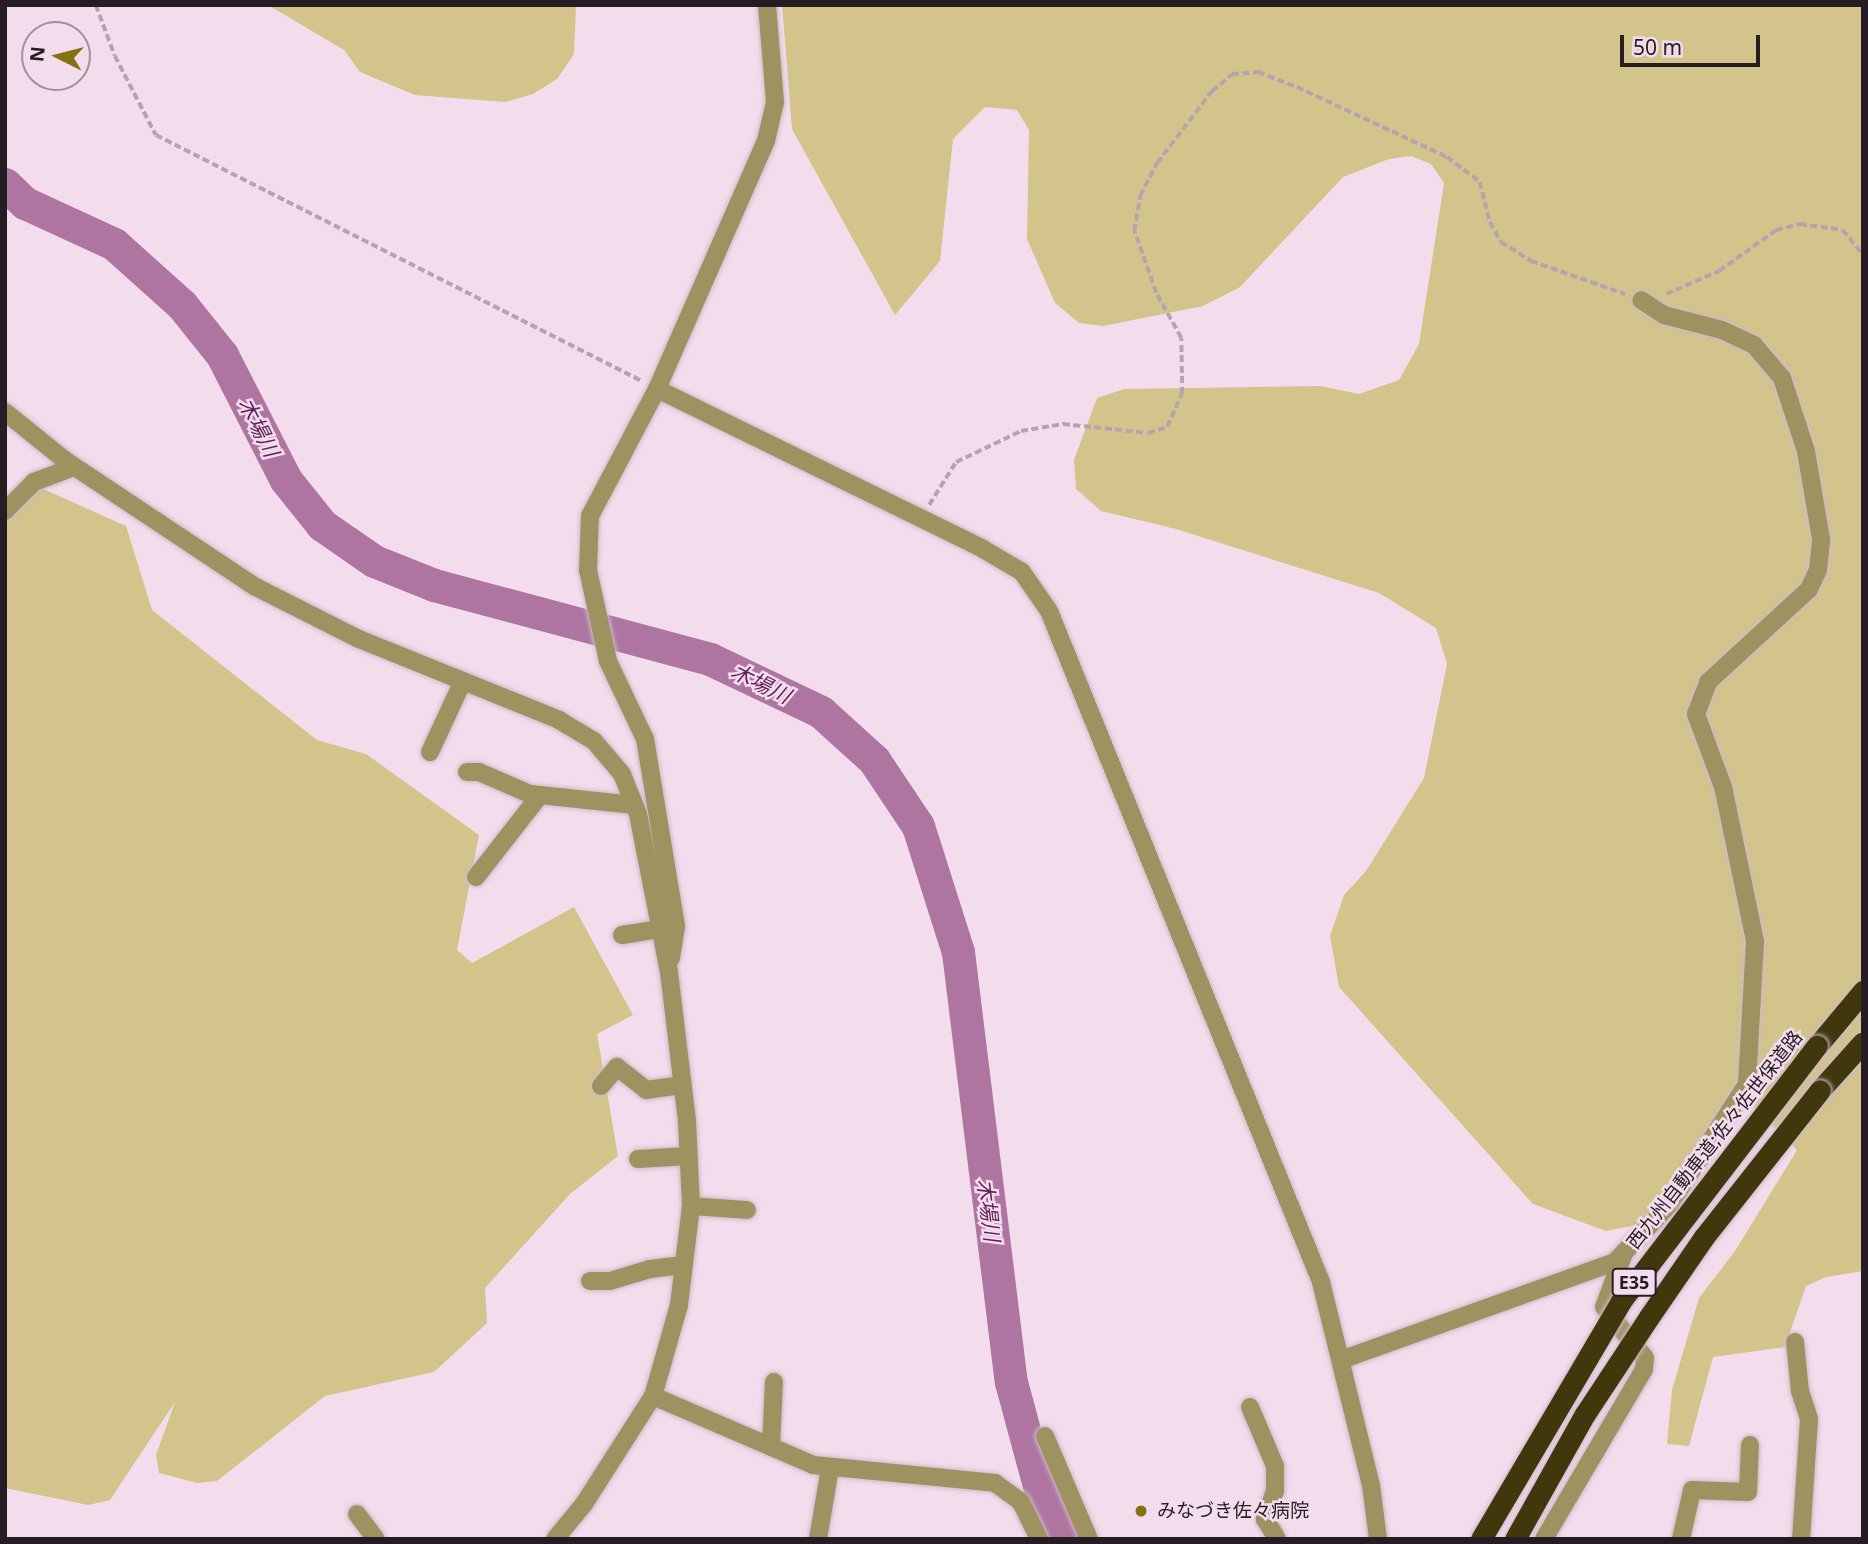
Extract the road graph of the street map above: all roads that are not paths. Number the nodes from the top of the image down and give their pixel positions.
1 (767, 5) edge
2 (1641, 300) road end
3 (657, 389) junction
4 (5, 412) edge
5 (74, 467) junction
6 (5, 511) edge
7 (463, 681) junction
8 (430, 752) dead end
9 (467, 772) dead end
10 (540, 795) junction
11 (634, 805) junction
12 (476, 877) dead end
13 (660, 929) junction
14 (622, 935) dead end
15 (669, 972) junction
16 (1863, 991) edge
17 (1863, 1042) edge
18 (682, 1085) junction
19 (601, 1086) dead end
20 (688, 1156) junction
21 (638, 1159) dead end
22 (691, 1206) junction
23 (747, 1210) dead end
24 (1625, 1251) junction
25 (684, 1265) junction
26 (590, 1281) dead end
27 (1796, 1342) dead end
28 (1341, 1360) junction
29 (774, 1382) dead end
30 (653, 1396) junction
31 (1250, 1406) dead end
32 (1045, 1436) dead end
33 (1750, 1445) dead end
34 (771, 1447) junction
35 (830, 1468) junction
36 (357, 1514) dead end
37 (376, 1539) edge
38 (555, 1539) edge
39 (818, 1539) edge
40 (1039, 1539) edge
41 (1089, 1539) edge
42 (1277, 1539) edge
43 (1378, 1539) edge
44 (1481, 1539) edge
45 (1515, 1539) edge
46 (1544, 1539) edge
47 (1681, 1539) edge
48 (1801, 1539) edge

1 - 3 street
2 - 24 street
3 - 15 street
3 - 28 street
4 - 5 street
5 - 6 street
5 - 7 street
7 - 8 street
7 - 11 street
9 - 10 street
10 - 11 street
10 - 12 street
11 - 13 street
13 - 14 street
13 - 15 street
15 - 18 street
16 - 44 highway, 西九州自動車道;佐々佐世保道路 / E35, bridge
17 - 45 highway, E35, bridge
18 - 19 street
18 - 20 street
20 - 21 street
20 - 22 street
22 - 23 street
22 - 25 street
24 - 28 street
24 - 46 street
25 - 26 street
25 - 30 street
27 - 48 street
28 - 43 street
29 - 34 street
30 - 34 street
30 - 38 street
31 - 42 street
32 - 41 street
33 - 47 street
34 - 35 street
35 - 39 street
35 - 40 street
36 - 37 street

